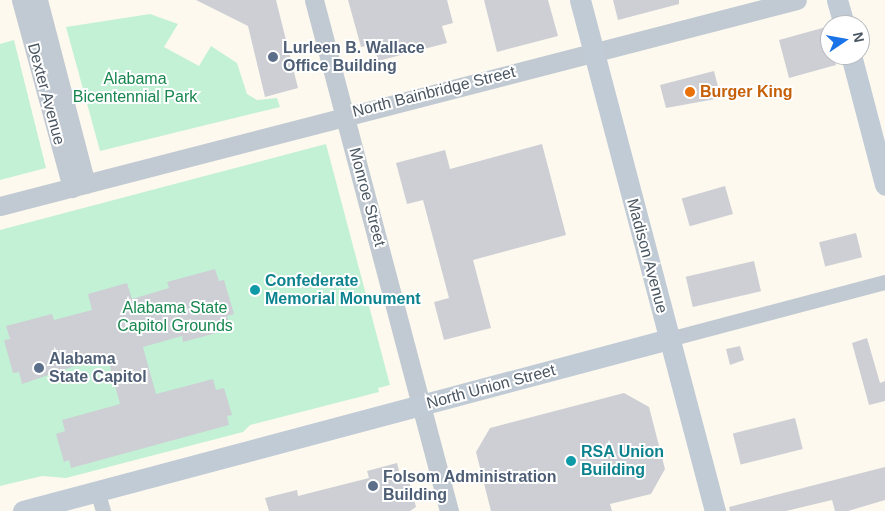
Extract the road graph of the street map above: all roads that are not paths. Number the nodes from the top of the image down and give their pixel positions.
1 (21, 0) edge
2 (38, 0) edge
3 (314, 0) edge
4 (580, 0) edge
5 (797, 0) edge
6 (837, 0) edge
7 (841, 15) edge
8 (593, 52) junction
9 (854, 65) edge
10 (345, 114) junction
11 (79, 186) junction
12 (885, 186) edge
13 (0, 206) edge
14 (885, 282) edge
15 (669, 339) junction
16 (424, 406) junction
17 (100, 501) edge
18 (23, 511) edge
19 (450, 511) edge
20 (714, 511) edge

1 - 11 street, Dexter Avenue
2 - 11 street, Dexter Avenue
3 - 10 street, Monroe Street
4 - 8 main road, Madison Avenue
5 - 8 street, North Bainbridge Street
6 - 7 main road
8 - 10 street, North Bainbridge Street
8 - 15 main road, Madison Avenue
9 - 12 main road
10 - 11 street, North Bainbridge Street
10 - 16 street, Monroe Street
11 - 13 street, North Bainbridge Street
14 - 15 street, North Union Street
15 - 16 main road, North Union Street
15 - 20 main road, Madison Avenue
16 - 17 main road, North Union Street
16 - 19 street, Monroe Street
17 - 18 main road, North Union Street

